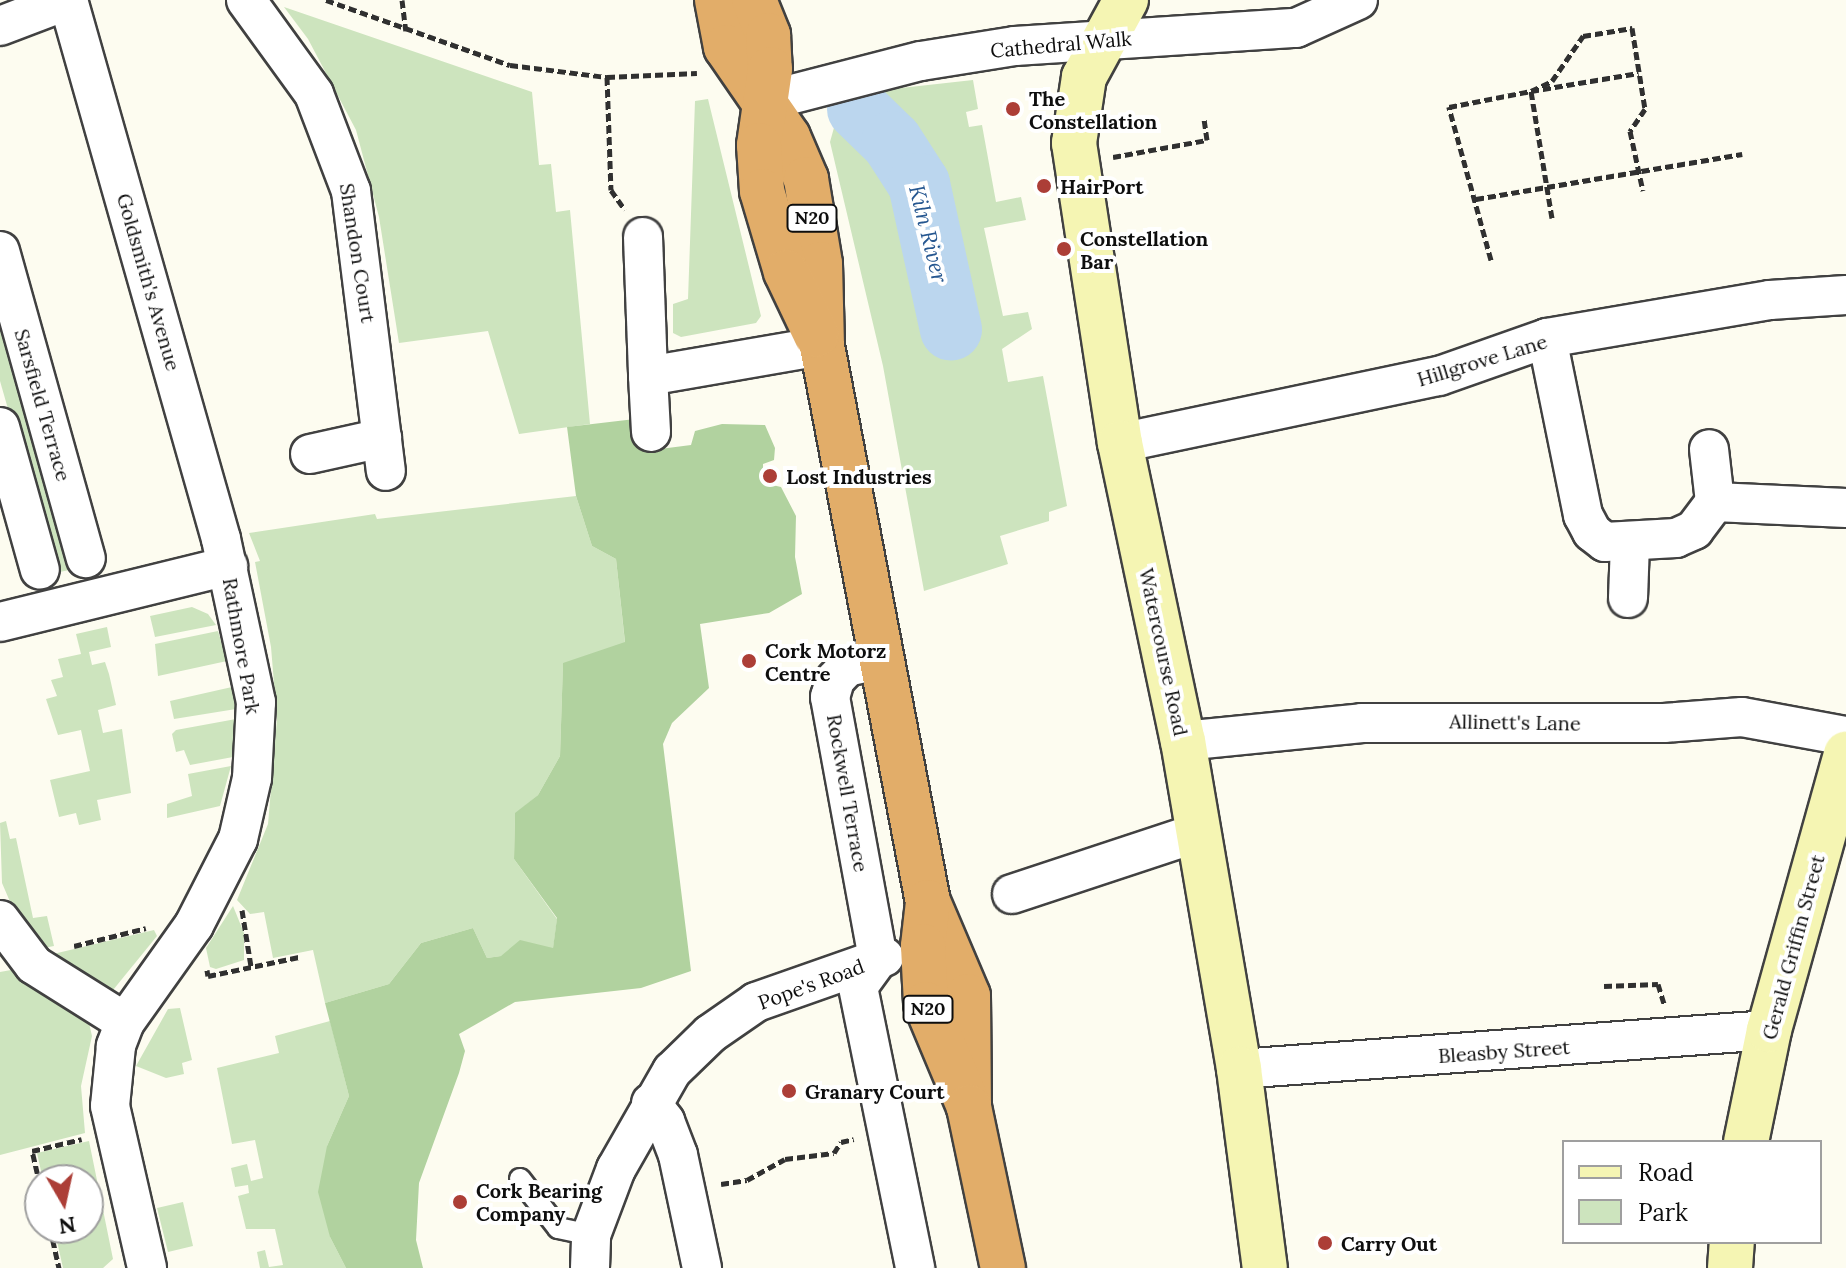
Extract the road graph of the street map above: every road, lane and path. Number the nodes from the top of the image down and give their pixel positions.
1 (68, 0) edge
2 (246, 0) edge
3 (326, 0) edge
4 (402, 0) edge
5 (717, 0) edge
6 (754, 0) edge
7 (1126, 0) edge
8 (1358, 0) edge
9 (0, 26) edge
10 (406, 31) junction
11 (1101, 40) junction
12 (694, 73) dead end
13 (1639, 73) junction
14 (607, 77) junction
15 (1531, 91) junction
16 (762, 102) junction
17 (1204, 118) dead end
18 (1742, 154) dead end
19 (1077, 163) junction
20 (1637, 173) junction
21 (1547, 187) junction
22 (1643, 191) dead end
23 (1476, 199) junction
24 (1552, 218) dead end
25 (643, 237) joint
26 (0, 251) edge
27 (1491, 260) dead end
28 (1846, 295) edge
29 (1547, 338) junction
30 (822, 346) junction
31 (648, 376) junction
32 (0, 427) edge
33 (651, 432) dead end
34 (1120, 443) junction
35 (1709, 449) dead end
36 (310, 454) dead end
37 (1715, 502) junction
38 (1846, 508) edge
39 (1630, 544) junction
40 (86, 558) dead end
41 (228, 566) junction
42 (40, 570) dead end
43 (1628, 598) dead end
44 (0, 622) edge
45 (882, 659) junction
46 (1846, 736) edge
47 (1183, 741) junction
48 (1846, 754) edge
49 (1199, 832) junction
50 (1012, 894) dead end
51 (233, 901) dead end
52 (0, 920) edge
53 (157, 926) dead end
54 (935, 944) junction
55 (61, 949) dead end
56 (204, 957) dead end
57 (299, 957) dead end
58 (878, 959) junction
59 (251, 966) junction
60 (1604, 986) dead end
61 (125, 1022) junction
62 (1769, 1030) junction
63 (1667, 1039) junction
64 (1239, 1069) junction
65 (651, 1103) junction
66 (889, 1131) junction
67 (88, 1138) dead end
68 (1746, 1140) edge
69 (35, 1164) edge
70 (520, 1179) dead end
71 (747, 1180) dead end
72 (54, 1244) edge
73 (1732, 1244) edge
74 (590, 1252) edge
75 (59, 1268) edge
76 (147, 1268) edge
77 (702, 1268) edge
78 (915, 1268) edge
79 (1003, 1268) edge
80 (1265, 1268) edge
81 (1730, 1268) edge

1 - 9 street
1 - 41 street, Goldsmith's Avenue
2 - 36 street, Shandon Court
3 - 10 path
4 - 10 path
5 - 16 highway, N20
6 - 16 highway
7 - 11 street, Watercourse Road
8 - 11 street, Cathedral Walk
10 - 14 path
11 - 16 street, Cathedral Walk
11 - 19 street, Watercourse Road
12 - 14 path
13 - 15 path
13 - 15 path
13 - 20 path
14 - 25 path
15 - 21 path
15 - 23 path
16 - 30 highway, N20
17 - 19 path
18 - 20 path
19 - 34 street, Watercourse Road
20 - 21 path
20 - 22 path
21 - 23 path
21 - 24 path
23 - 27 path
25 - 31 street
26 - 40 street, Sarsfield Terrace
28 - 29 street, Hillgrove Lane
29 - 34 street, Hillgrove Lane
29 - 39 street
30 - 31 street
30 - 45 highway, N20
31 - 33 street
32 - 42 street
34 - 47 street, Watercourse Road
35 - 37 street
37 - 38 street
37 - 39 street
39 - 43 street
41 - 44 street, Rathmore Park
41 - 61 street, Rathmore Park
45 - 54 highway, N20
45 - 58 street, Rockwell Terrace
46 - 47 street, Allinett's Lane
47 - 49 street, Watercourse Road
48 - 62 street, Gerald Griffin Street
49 - 50 street
49 - 64 street, Watercourse Road
51 - 59 path
52 - 61 street
53 - 55 path
54 - 58 street, Pope's Road
54 - 79 highway, N20
56 - 59 path
57 - 59 path
58 - 65 street, Pope's Road
58 - 66 street
60 - 63 path
61 - 76 street, Rathmore Park
62 - 63 street, Bleasby Street
62 - 68 street, Gerald Griffin Street
63 - 64 street, Bleasby Street
64 - 80 street, Watercourse Road
65 - 74 street, Pope's Road
65 - 77 street
66 - 71 path
66 - 78 street
67 - 69 path
70 - 74 lane
72 - 75 path
73 - 81 street

